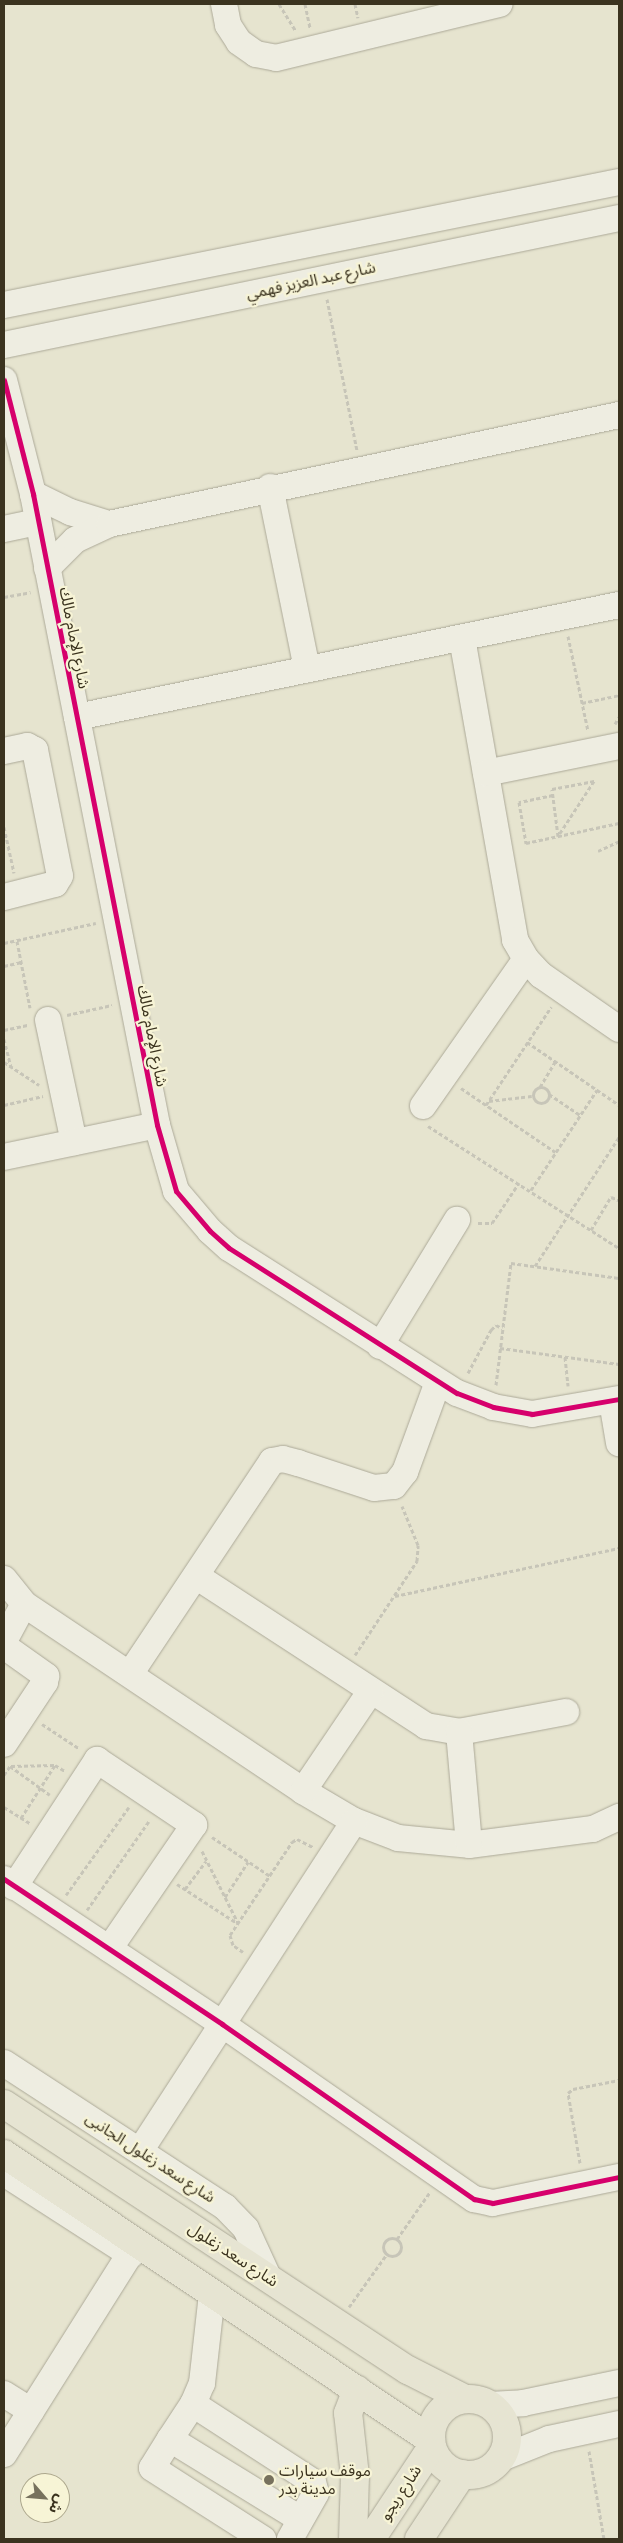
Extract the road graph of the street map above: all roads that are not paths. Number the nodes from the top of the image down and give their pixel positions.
1 (224, 4) edge
2 (500, 4) edge
3 (619, 182) edge
4 (619, 218) edge
5 (4, 305) edge
6 (4, 345) edge
7 (4, 380) edge
8 (619, 415) edge
9 (270, 487) junction
10 (33, 494) junction
11 (38, 522) junction
12 (109, 524) junction
13 (4, 529) edge
14 (49, 578) junction
15 (619, 605) edge
16 (462, 638) junction
17 (307, 669) junction
18 (77, 717) junction
19 (619, 746) edge
20 (4, 751) edge
21 (486, 773) junction
22 (11, 895) edge
23 (526, 959) junction
24 (40, 1017) road end
25 (619, 1029) edge
26 (423, 1106) road end
27 (157, 1125) junction
28 (74, 1142) junction
29 (4, 1157) edge
30 (457, 1220) road end
31 (380, 1346) junction
32 (448, 1387) junction
33 (615, 1400) edge
34 (619, 1442) edge
35 (196, 1576) junction
36 (4, 1580) edge
37 (24, 1604) junction
38 (4, 1641) edge
39 (4, 1646) edge
40 (130, 1674) junction
41 (370, 1692) junction
42 (566, 1712) dead end
43 (459, 1732) junction
44 (7, 1755) edge
45 (303, 1791) junction
46 (619, 1817) edge
47 (354, 1821) junction
48 (469, 1845) junction
49 (9, 1883) edge
50 (108, 1949) junction
51 (222, 2024) junction
52 (4, 2064) edge
53 (4, 2104) edge
54 (140, 2151) junction
55 (4, 2154) edge
56 (4, 2173) edge
57 (619, 2177) edge
58 (134, 2249) junction
59 (269, 2279) junction
60 (212, 2294) junction
61 (619, 2383) edge
62 (356, 2390) junction
63 (4, 2394) edge
64 (558, 2396) junction
65 (477, 2402) junction
66 (193, 2404) junction
67 (31, 2411) junction
68 (619, 2424) edge
69 (574, 2433) junction
70 (170, 2440) junction
71 (431, 2443) junction
72 (4, 2454) edge
73 (499, 2459) junction
74 (462, 2474) junction
75 (389, 2512) junction
76 (295, 2529) edge
77 (421, 2536) edge
78 (263, 2539) edge
79 (353, 2539) edge
80 (371, 2539) edge

1 - 2 street
3 - 5 street
4 - 6 street, شارع عبد العزيز فهمي
7 - 10 street, شارع الإمام مالك
8 - 9 street
9 - 12 street
9 - 17 street
10 - 11 street, شارع الإمام مالك
10 - 12 street
11 - 13 street
11 - 14 street, شارع الإمام مالك
12 - 14 street
14 - 18 street, شارع الإمام مالك
15 - 16 street
16 - 17 street
16 - 21 street
17 - 18 street
18 - 27 street, شارع الإمام مالك
19 - 21 street
20 - 22 street
21 - 23 street
23 - 25 street
23 - 26 street
24 - 28 street
27 - 28 street
27 - 31 street, شارع الإمام مالك
28 - 29 street
30 - 31 street
31 - 32 street, شارع الإمام مالك
32 - 33 street, شارع الإمام مالك
32 - 35 street
33 - 34 street
35 - 40 street
35 - 41 street
36 - 37 street
37 - 38 street
37 - 40 street
39 - 44 street
40 - 45 street
41 - 43 street
41 - 45 street
42 - 43 street
43 - 48 street
45 - 47 street
46 - 48 street
47 - 48 street
47 - 51 street
49 - 50 street
49 - 50 street
50 - 51 street
51 - 54 street
51 - 57 street
52 - 54 street, شارع سعد زغلول الجانبى
53 - 59 main road, شارع سعد زغلول
54 - 59 street, شارع سعد زغلول الجانبى
55 - 58 main road
56 - 58 street
58 - 60 main road
58 - 67 street
59 - 65 main road, شارع سعد زغلول
60 - 62 main road
60 - 66 street
61 - 64 street
62 - 71 main road
62 - 79 main road
63 - 67 street
64 - 65 street
64 - 69 street
65 - 71 main road
65 - 73 main road
66 - 70 street
66 - 76 street
67 - 72 street
68 - 69 street
69 - 73 street
70 - 76 street
70 - 78 street
71 - 74 main road
71 - 75 main road, شارع ريجو
73 - 74 main road
74 - 77 main road
75 - 77 main road
75 - 80 main road, شارع ريجو

